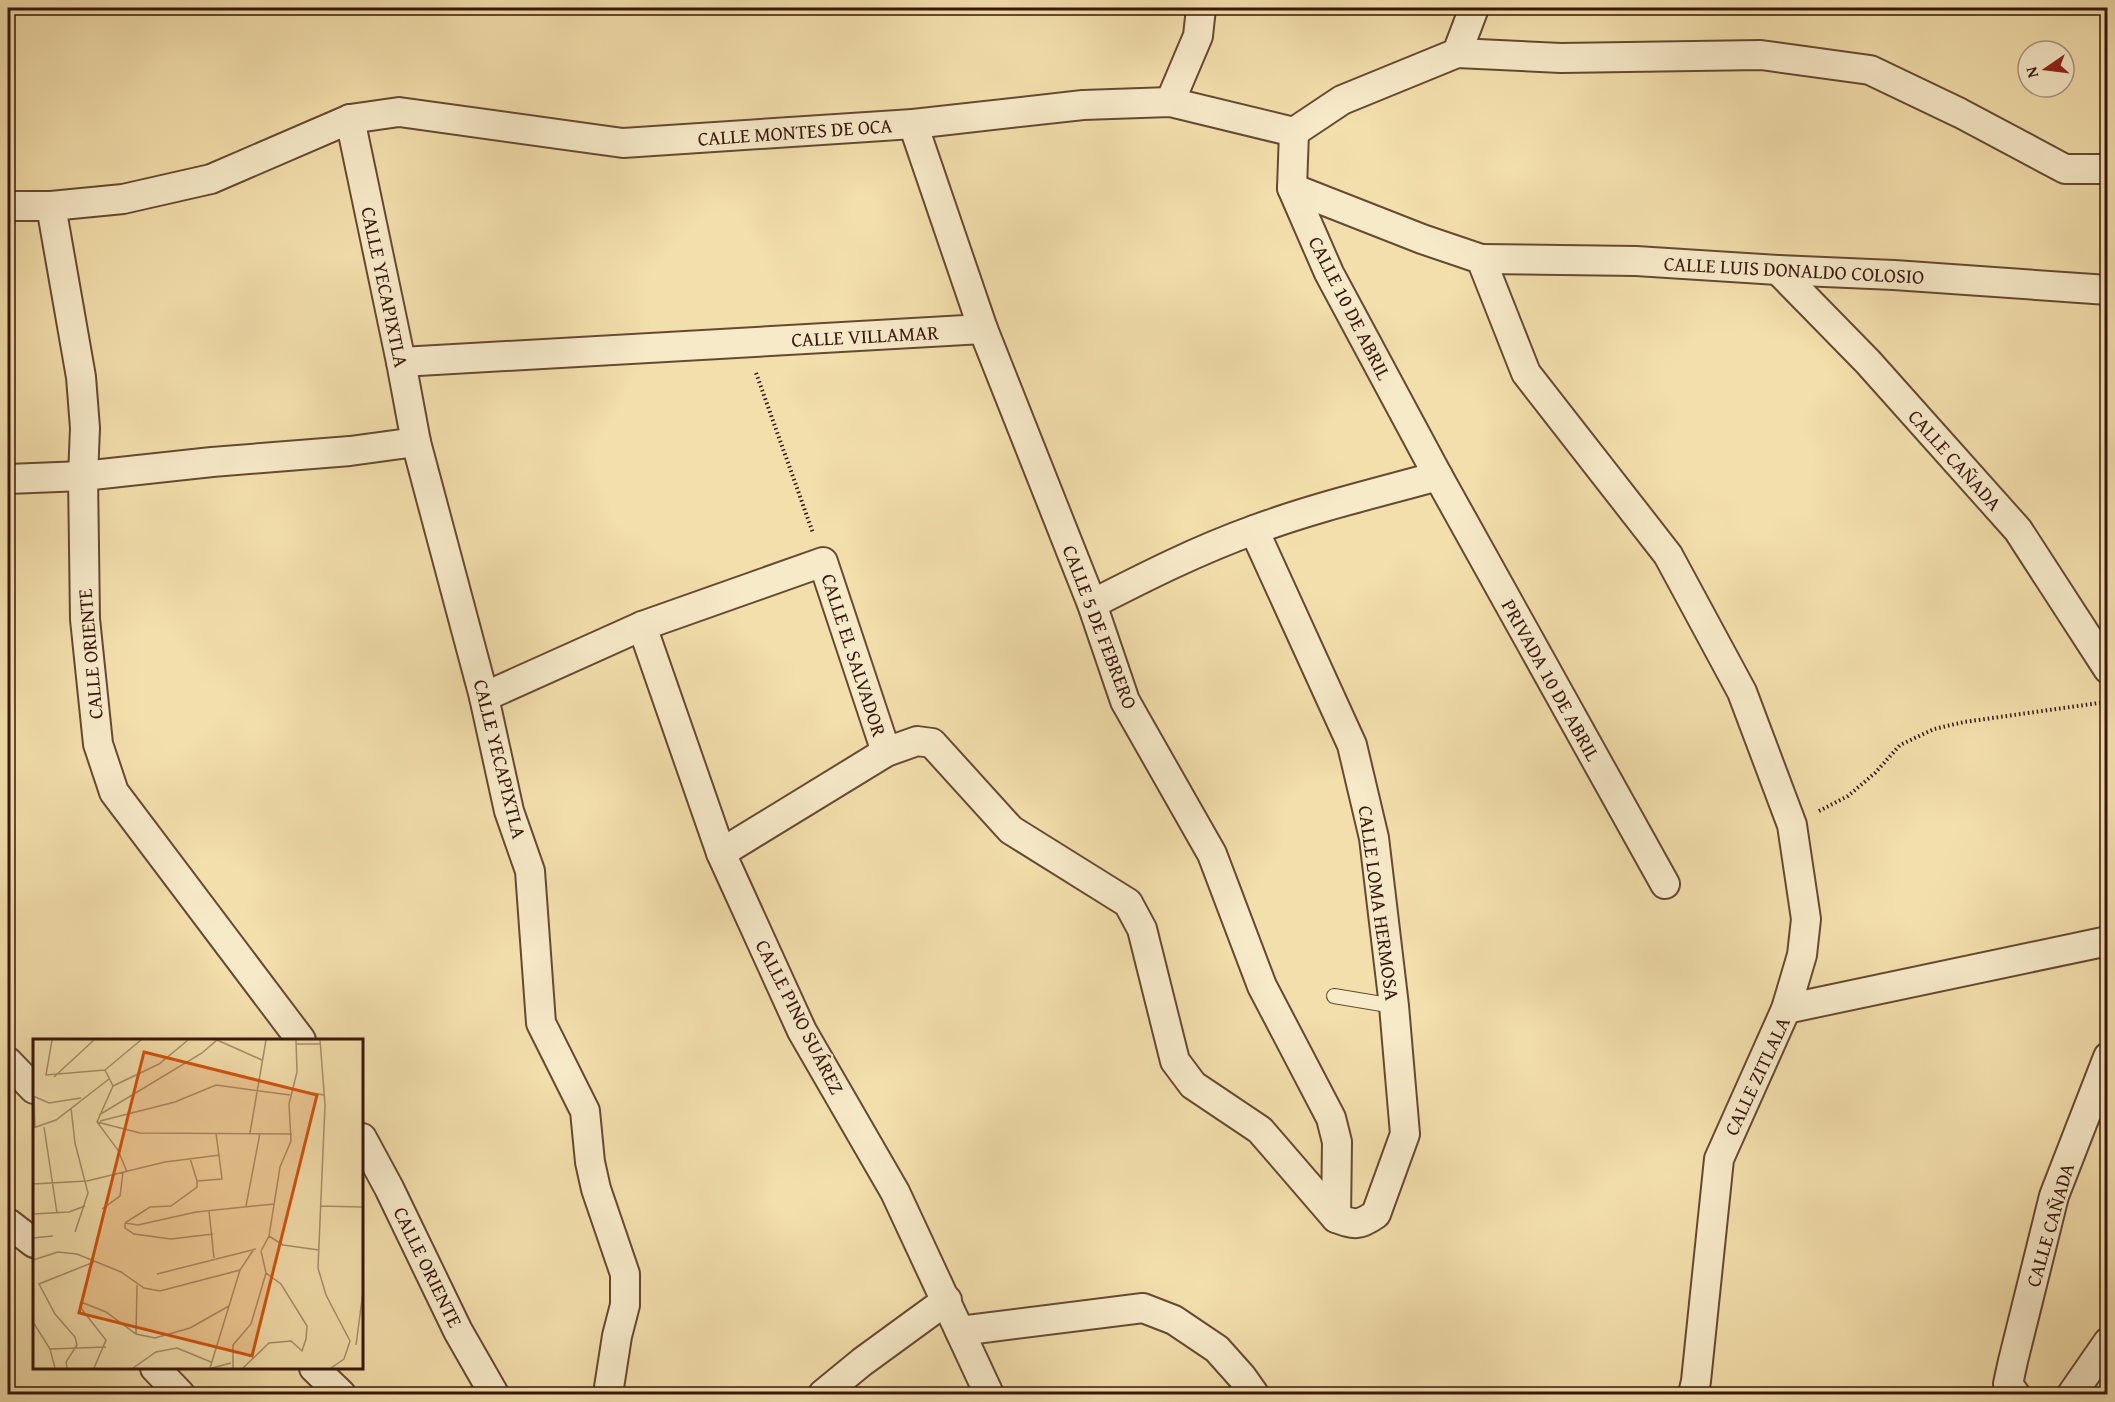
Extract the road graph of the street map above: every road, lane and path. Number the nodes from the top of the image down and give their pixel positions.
1 (1201, 8) edge
2 (1474, 8) edge
3 (1457, 53) junction
4 (1170, 102) junction
5 (350, 119) junction
6 (913, 124) junction
7 (1294, 132) junction
8 (2108, 169) edge
9 (1292, 188) junction
10 (8, 206) edge
11 (51, 206) junction
12 (1481, 259) junction
13 (1778, 270) junction
14 (2108, 290) edge
15 (983, 329) junction
16 (746, 343) junction
17 (401, 362) junction
18 (416, 442) junction
19 (83, 476) junction
20 (1438, 476) junction
21 (8, 479) edge
22 (1254, 530) junction
23 (823, 562) junction
24 (1092, 604) junction
25 (642, 626) junction
26 (2108, 669) edge
27 (484, 697) junction
28 (2108, 702) edge
29 (885, 752) junction
30 (1792, 825) junction
31 (721, 853) junction
32 (1665, 884) dead end
33 (2108, 941) edge
34 (1334, 996) dead end
35 (1394, 1006) junction
36 (1786, 1009) junction
37 (299, 1039) edge
38 (2108, 1057) edge
39 (8, 1062) edge
40 (33, 1088) edge
41 (363, 1140) edge
42 (1336, 1218) junction
43 (8, 1223) edge
44 (33, 1242) edge
45 (947, 1300) junction
46 (960, 1332) junction
47 (2108, 1342) edge
48 (156, 1369) edge
49 (315, 1369) edge
50 (1698, 1390) edge
51 (180, 1395) edge
52 (341, 1395) edge
53 (494, 1395) edge
54 (608, 1395) edge
55 (823, 1395) edge
56 (989, 1395) edge
57 (1254, 1395) edge
58 (2015, 1395) edge
59 (2072, 1395) edge

1 - 4 street
2 - 3 street
3 - 7 street
3 - 8 street
4 - 6 street, CALLE MONTES DE OCA
4 - 7 street, CALLE MONTES DE OCA
5 - 6 street, CALLE MONTES DE OCA
5 - 11 street, CALLE MONTES DE OCA
5 - 17 street, CALLE YECAPIXTLA
6 - 15 street, CALLE 5 DE FEBRERO
7 - 9 street, CALLE 10 DE ABRIL
9 - 12 street, CALLE LUIS DONALDO COLOSIO
9 - 20 street, CALLE 10 DE ABRIL
10 - 11 street, CALLE MONTES DE OCA
11 - 19 street, CALLE ORIENTE
12 - 13 street, CALLE LUIS DONALDO COLOSIO
12 - 30 street
13 - 14 street, CALLE LUIS DONALDO COLOSIO
13 - 26 street, CALLE CAÑADA
15 - 16 street, CALLE VILLAMAR
15 - 24 street, CALLE 5 DE FEBRERO
16 - 17 street, CALLE VILLAMAR
16 - 23 path, CALLE EL SALVADOR
17 - 18 street, CALLE YECAPIXTLA
18 - 19 street
18 - 27 street, CALLE YECAPIXTLA
19 - 21 street
19 - 37 street, CALLE ORIENTE
20 - 22 street
20 - 32 street, PRIVADA 10 DE ABRIL
22 - 24 street
22 - 35 street, CALLE LOMA HERMOSA
23 - 25 street
23 - 29 street, CALLE EL SALVADOR
24 - 42 street, CALLE 5 DE FEBRERO
25 - 27 street
25 - 31 street, CALLE PINO SUÁREZ
27 - 54 street, CALLE YECAPIXTLA
28 - 30 path
29 - 31 street
29 - 42 street, CALLE EL SALVADOR
30 - 36 street
31 - 45 street, CALLE PINO SUÁREZ
33 - 36 street, CALLE ZITLALA
34 - 35 lane
35 - 42 street, CALLE LOMA HERMOSA
36 - 50 street, CALLE ZITLALA
38 - 58 street, CALLE CAÑADA
39 - 40 street
41 - 53 street, CALLE ORIENTE
43 - 44 street
45 - 46 street, CALLE PINO SUÁREZ
45 - 55 street
46 - 56 street, CALLE PINO SUÁREZ
46 - 57 street
47 - 59 street
48 - 51 street
49 - 52 street

